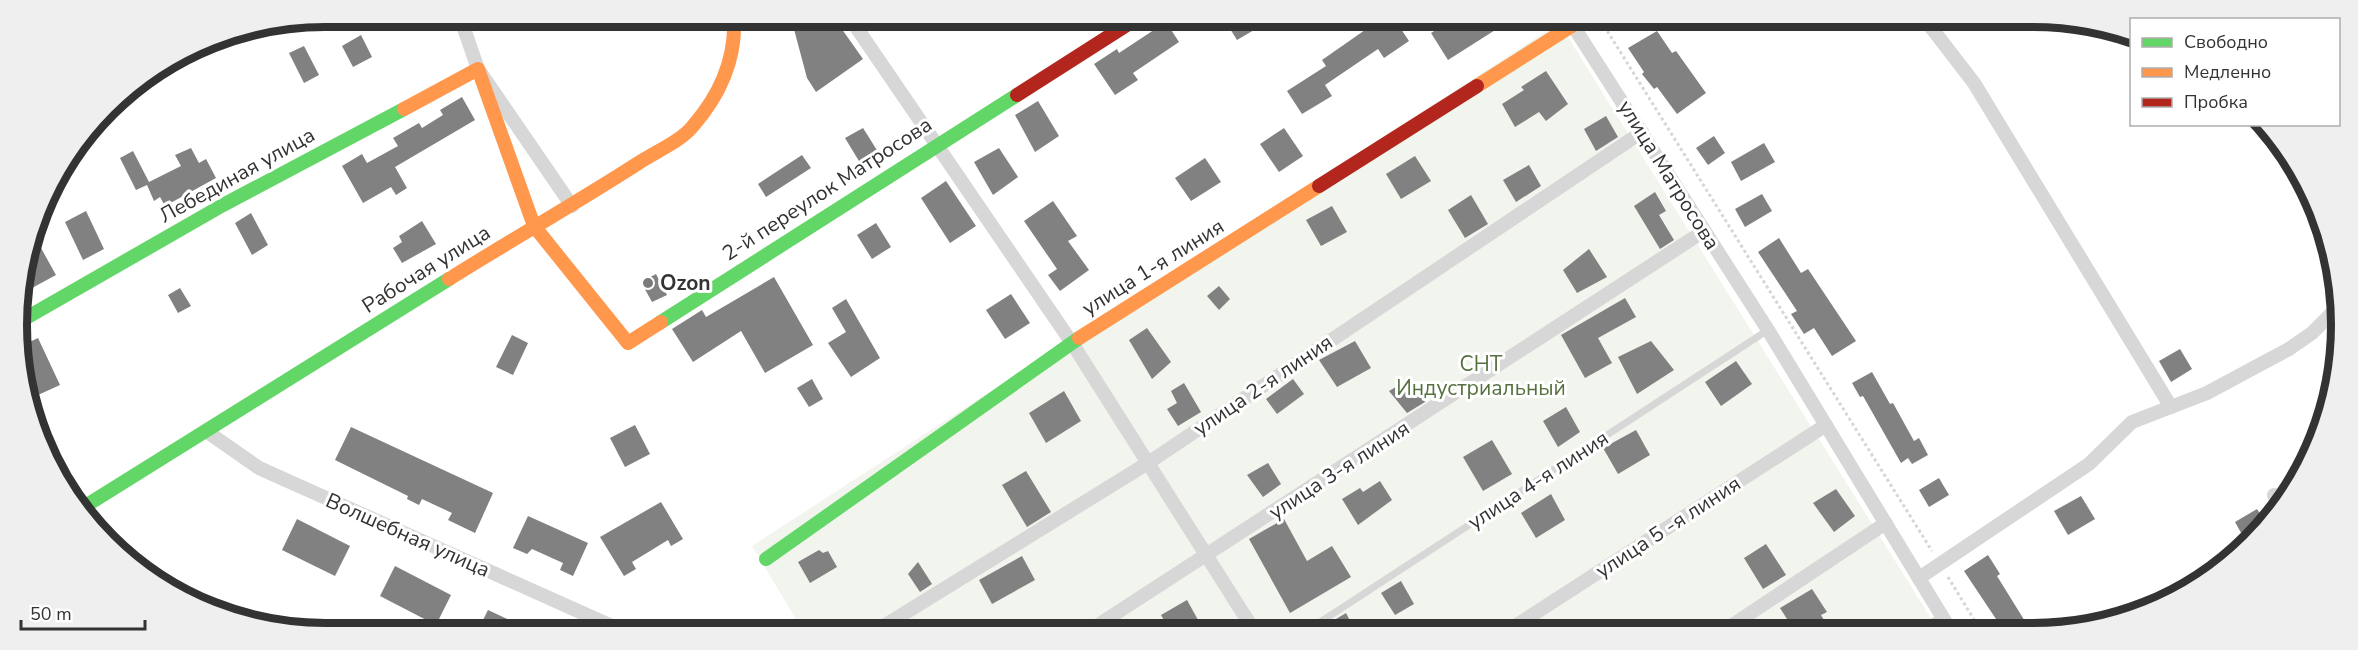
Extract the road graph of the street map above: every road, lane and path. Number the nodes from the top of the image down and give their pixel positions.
1 (463, 27) edge
2 (734, 27) edge
3 (856, 27) edge
4 (1123, 27) edge
5 (1566, 27) edge
6 (1575, 27) edge
7 (1605, 27) edge
8 (1932, 27) edge
9 (478, 69) junction
10 (1642, 132) junction
11 (937, 144) junction
12 (572, 206) junction
13 (534, 226) junction
14 (1704, 231) junction
15 (2330, 315) edge
16 (27, 317) edge
17 (1768, 330) junction
18 (1072, 343) junction
19 (2171, 407) junction
20 (1826, 425) junction
21 (206, 431) junction
22 (1148, 463) junction
23 (85, 502) edge
24 (1886, 523) junction
25 (1208, 556) junction
26 (766, 559) dead end
27 (1938, 560) dead end
28 (1944, 570) dead end
29 (1919, 578) junction
30 (605, 623) edge
31 (889, 623) edge
32 (1102, 623) edge
33 (1249, 623) edge
34 (1319, 623) edge
35 (1520, 623) edge
36 (1736, 623) edge
37 (1946, 623) edge
38 (1976, 623) edge

1 - 9 street
2 - 12 street, Рабочая улица
3 - 11 street
4 - 11 street, 2-й переулок Матросова
5 - 18 street, улица 1-я линия
6 - 10 street, улица Матросова
7 - 27 path
8 - 19 street
9 - 12 street
9 - 13 street, 2-й переулок Матросова
9 - 16 street, Лебединая улица
10 - 14 street, улица Матросова
10 - 22 street, улица 2-я линия
11 - 13 street, 2-й переулок Матросова
11 - 18 street
12 - 13 street, Рабочая улица
13 - 21 street, Рабочая улица
14 - 17 street, улица Матросова
14 - 25 street, улица 3-я линия
15 - 19 street
17 - 20 street, улица Матросова
17 - 34 lane, улица 4-я линия
18 - 22 street
18 - 26 street, улица 1-я линия
19 - 29 street
20 - 24 street, улица Матросова
20 - 35 street, улица 5 -я линия
21 - 23 street, Рабочая улица
21 - 30 street, Волшебная улица
22 - 25 street
22 - 31 street, улица 2-я линия
24 - 29 street, улица Матросова
24 - 36 street
25 - 32 street, улица 3-я линия
25 - 33 street
28 - 38 path
29 - 37 street, улица Матросова

